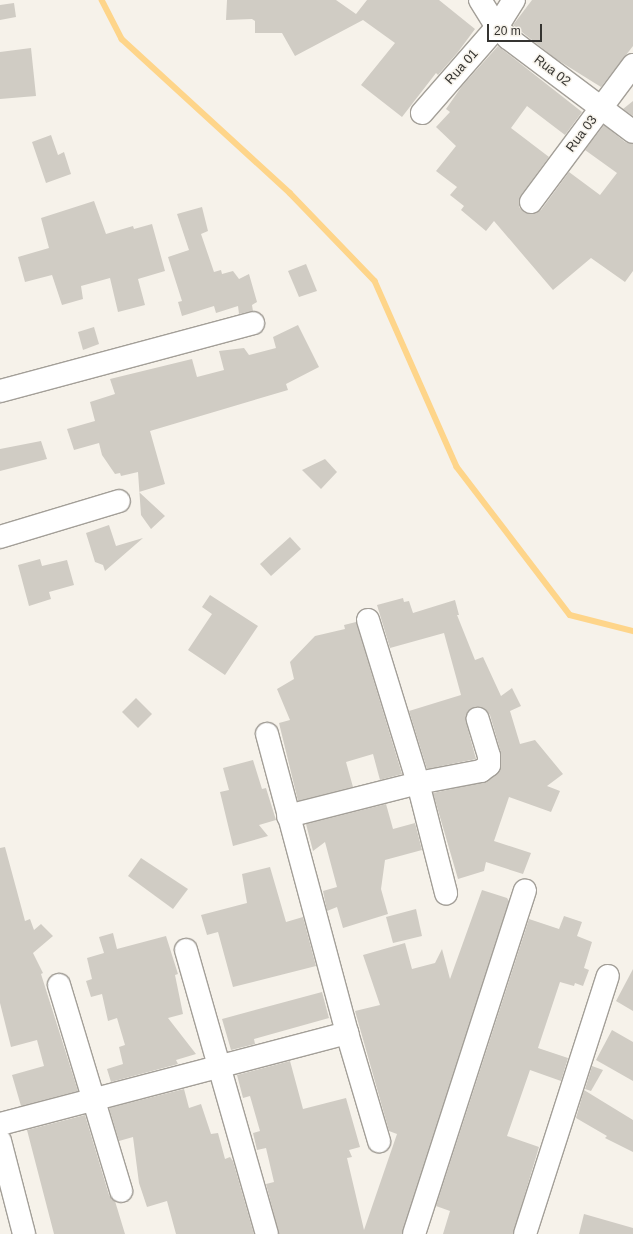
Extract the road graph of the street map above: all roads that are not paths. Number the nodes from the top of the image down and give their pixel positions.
1 (480, 0) edge
2 (514, 0) edge
3 (497, 27) junction
4 (633, 65) edge
5 (601, 109) junction
6 (422, 113) dead end
7 (633, 132) edge
8 (531, 202) dead end
9 (253, 323) dead end
10 (0, 391) edge
11 (119, 501) dead end
12 (0, 536) edge
13 (368, 620) dead end
14 (478, 719) dead end
15 (267, 734) dead end
16 (418, 783) junction
17 (288, 816) junction
18 (525, 891) dead end
19 (446, 893) dead end
20 (186, 950) dead end
21 (608, 976) dead end
22 (59, 985) dead end
23 (346, 1033) junction
24 (221, 1067) junction
25 (93, 1098) junction
26 (0, 1139) edge
27 (379, 1141) dead end
28 (121, 1191) dead end
29 (24, 1234) edge
30 (267, 1234) edge
31 (414, 1234) edge
32 (525, 1234) edge

1 - 3 street, Rua 02
2 - 3 street, Rua 01
3 - 5 street, Rua 02
3 - 6 street, Rua 01
4 - 5 street, Rua 03
5 - 7 street, Rua 02
5 - 8 street, Rua 03
9 - 10 street
11 - 12 street
13 - 16 street
14 - 16 street
15 - 17 street
16 - 17 street
16 - 19 street
17 - 23 street
18 - 31 street
20 - 24 street
21 - 32 street
22 - 25 street
23 - 24 street
23 - 27 street
24 - 25 street
24 - 30 street
25 - 26 street
25 - 28 street
26 - 29 street

